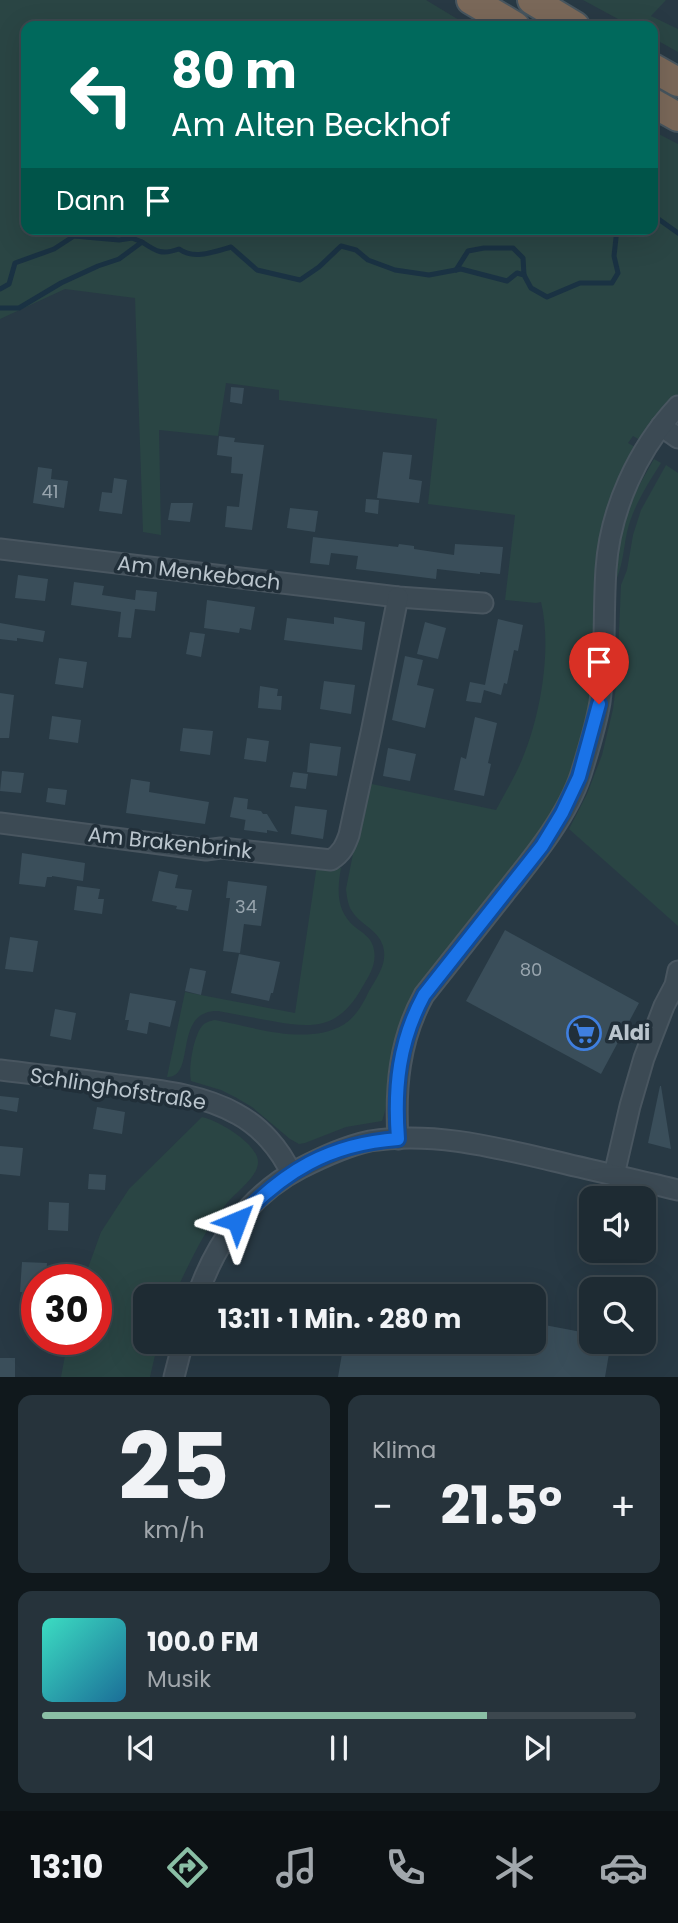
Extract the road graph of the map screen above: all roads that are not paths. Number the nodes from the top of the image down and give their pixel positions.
1 (471, 0) edge
2 (532, 0) edge
3 (507, 21) edge
4 (567, 21) edge
5 (658, 71) edge
6 (678, 82) edge
7 (658, 106) edge
8 (678, 117) edge
9 (678, 406) edge
10 (661, 426) junction
11 (678, 438) edge
12 (0, 549) edge
13 (398, 597) junction
14 (483, 603) dead end
15 (0, 823) edge
16 (678, 971) edge
17 (0, 1070) edge
18 (398, 1139) junction
19 (291, 1173) junction
20 (614, 1175) junction
21 (678, 1190) edge
22 (202, 1284) edge
23 (180, 1354) edge
24 (174, 1377) edge

1 - 3 highway
2 - 4 highway
5 - 6 highway
7 - 8 highway
9 - 10 street
10 - 11 street
10 - 18 street
12 - 13 street, Am Menkebach
13 - 14 street, Am Menkebach
13 - 15 street, Am Brakenbrink
16 - 20 street
17 - 19 street, Schlinghofstraße
18 - 19 street
18 - 20 street
19 - 22 street
20 - 21 street
23 - 24 street

